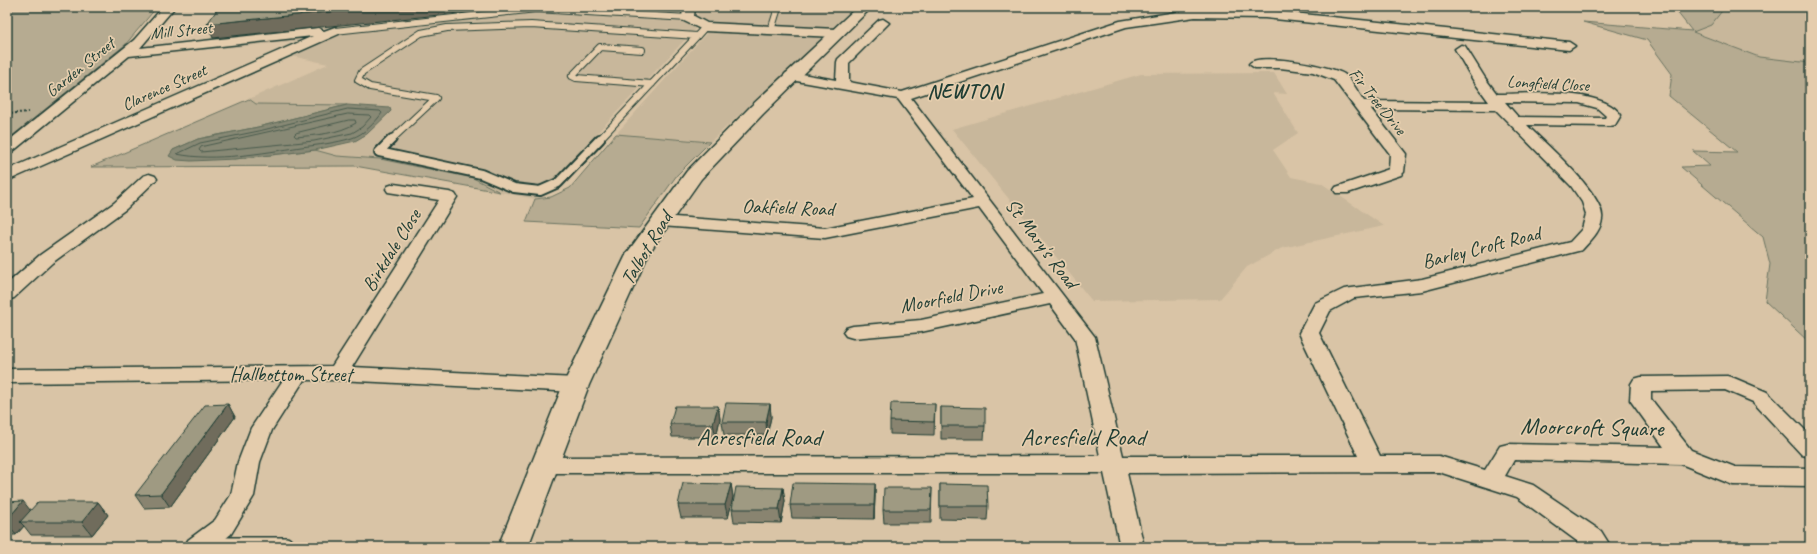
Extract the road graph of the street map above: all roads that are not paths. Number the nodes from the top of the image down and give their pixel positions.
1 (168, 7) edge
2 (774, 7) edge
3 (865, 7) edge
4 (1144, 7) edge
5 (688, 13) edge
6 (1158, 19) junction
7 (883, 23) dead end
8 (705, 27) junction
9 (771, 30) junction
10 (1423, 30) junction
11 (335, 31) junction
12 (836, 33) junction
13 (697, 36) junction
14 (1494, 38) junction
15 (1569, 46) dead end
16 (1461, 49) junction
17 (642, 50) dead end
18 (125, 53) junction
19 (1255, 64) dead end
20 (791, 76) junction
21 (652, 84) junction
22 (842, 85) junction
23 (904, 96) junction
24 (1497, 102) junction
25 (1361, 106) junction
26 (1515, 121) junction
27 (7, 149) edge
28 (7, 176) edge
29 (149, 179) dead end
30 (394, 189) dead end
31 (1342, 190) dead end
32 (983, 202) junction
33 (661, 221) junction
34 (7, 294) edge
35 (1056, 297) junction
36 (853, 332) dead end
37 (338, 373) junction
38 (298, 374) junction
39 (7, 376) edge
40 (576, 385) junction
41 (1810, 449) edge
42 (1683, 456) junction
43 (1113, 464) junction
44 (1373, 464) junction
45 (545, 465) junction
46 (1810, 477) edge
47 (1492, 480) junction
48 (286, 543) dead end
49 (200, 545) edge
50 (513, 547) edge
51 (1132, 547) edge
52 (1599, 547) edge

1 - 18 street, Garden Street
2 - 9 lane
3 - 12 street, Talbot Road
4 - 6 street
5 - 8 street
5 - 11 lane
6 - 10 street
6 - 23 street
7 - 22 street
8 - 9 street
8 - 13 lane
9 - 12 street
10 - 14 street
10 - 16 street
11 - 18 street, Mill Street
11 - 28 street, Clarence Street
12 - 20 street, Talbot Road
13 - 21 lane
13 - 21 lane
14 - 15 street
14 - 16 street
16 - 24 street, Barley Croft Road
17 - 21 lane
18 - 27 street, Garden Street
19 - 25 street, Fir Tree Drive
20 - 22 street
20 - 33 street, Talbot Road
22 - 23 street
23 - 32 street, St Mary's Road
24 - 25 street
24 - 26 street, Barley Croft Road
24 - 26 street, Longfield Close
25 - 31 street, Fir Tree Drive
26 - 44 street, Barley Croft Road
29 - 34 street
30 - 37 street, Birkdale Close
32 - 33 street, Oakfield Road
32 - 35 street, St Mary's Road
33 - 40 street, Talbot Road
35 - 36 street, Moorfield Drive
35 - 43 street, St Mary's Road
37 - 38 street, Hallbottom Street
37 - 40 street, Hallbottom Street
38 - 39 street, Hallbottom Street
38 - 49 street
40 - 45 street, Talbot Road
41 - 42 street, Moorcroft Square
42 - 46 street, Moorcroft Square
42 - 47 street, Moorcroft Square
43 - 44 street, Acresfield Road
43 - 45 street, Acresfield Road
43 - 51 street, St Mary's Road
44 - 47 street, Acresfield Road
45 - 50 street, Talbot Road
47 - 52 street, Acresfield Road
48 - 49 lane

